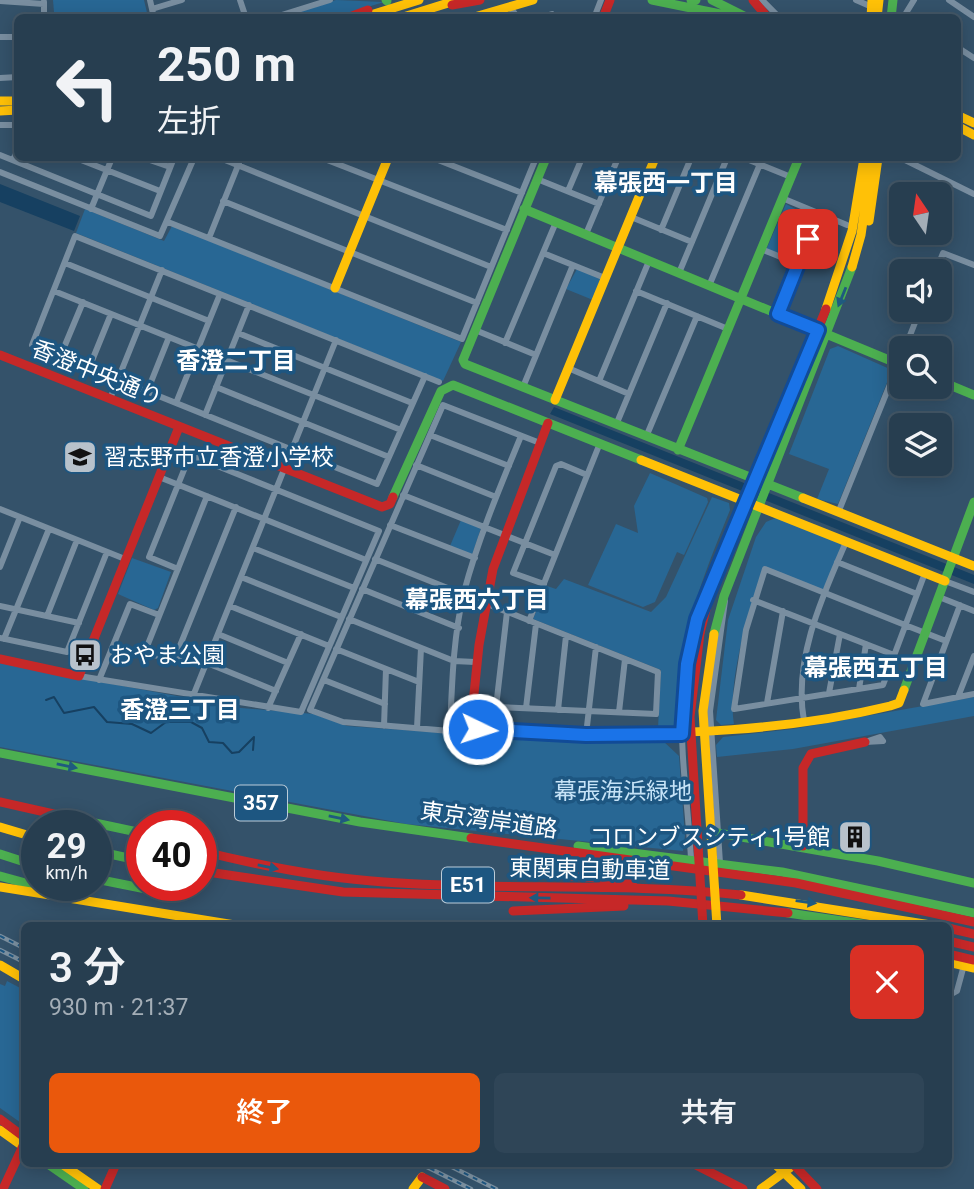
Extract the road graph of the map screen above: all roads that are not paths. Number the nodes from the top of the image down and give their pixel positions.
1 (150, 0) edge
2 (182, 0) edge
3 (330, 0) edge
4 (397, 0) edge
5 (419, 0) edge
6 (458, 0) edge
7 (480, 0) edge
8 (533, 0) edge
9 (652, 0) edge
10 (712, 0) edge
11 (753, 0) edge
12 (762, 0) edge
13 (856, 0) edge
14 (948, 0) edge
15 (0, 1) edge
16 (44, 2) edge
17 (873, 6) edge
18 (510, 7) junction
19 (152, 9) junction
20 (427, 10) junction
21 (153, 14) edge
22 (285, 14) edge
23 (358, 14) edge
24 (374, 14) edge
25 (414, 14) edge
26 (494, 14) edge
27 (515, 14) edge
28 (730, 14) edge
29 (740, 14) edge
30 (765, 14) edge
31 (776, 14) edge
32 (974, 17) edge
33 (0, 155) edge
34 (13, 160) edge
35 (15, 161) edge
36 (84, 161) edge
37 (111, 161) edge
38 (153, 161) edge
39 (173, 161) edge
40 (193, 161) edge
41 (239, 161) edge
42 (332, 161) edge
43 (387, 161) edge
44 (441, 161) edge
45 (535, 161) edge
46 (544, 161) edge
47 (581, 161) edge
48 (617, 161) edge
49 (654, 161) edge
50 (690, 161) edge
51 (725, 161) edge
52 (752, 161) edge
53 (798, 161) edge
54 (858, 161) edge
55 (864, 161) edge
56 (871, 161) edge
57 (878, 161) edge
58 (907, 161) edge
59 (760, 164) junction
60 (170, 167) junction
61 (107, 170) junction
62 (0, 172) edge
63 (791, 177) junction
64 (537, 178) junction
65 (379, 179) junction
66 (160, 191) junction
67 (568, 191) junction
68 (522, 193) junction
69 (97, 194) junction
70 (974, 194) edge
71 (782, 198) junction
72 (223, 201) junction
73 (599, 204) junction
74 (861, 206) junction
75 (92, 209) junction
76 (524, 209) junction
77 (818, 213) junction
78 (365, 216) junction
79 (631, 217) junction
80 (168, 222) junction
81 (556, 222) junction
82 (847, 225) junction
83 (507, 230) junction
84 (661, 230) junction
85 (586, 234) junction
86 (861, 235) junction
87 (209, 238) junction
88 (692, 242) junction
89 (618, 248) junction
90 (761, 248) junction
91 (350, 252) junction
92 (543, 253) junction
93 (847, 253) junction
94 (941, 259) edge
95 (649, 261) junction
96 (65, 263) junction
97 (798, 264) junction
98 (573, 265) junction
99 (974, 265) edge
100 (491, 267) junction
101 (162, 270) junction
102 (679, 273) junction
103 (605, 278) junction
104 (709, 286) junction
105 (335, 288) junction
106 (54, 291) junction
107 (636, 291) junction
108 (220, 294) junction
109 (151, 298) junction
110 (741, 298) junction
111 (83, 302) junction
112 (477, 303) junction
113 (667, 303) junction
114 (249, 305) junction
115 (111, 314) junction
116 (778, 314) junction
117 (697, 316) junction
118 (209, 321) junction
119 (140, 325) junction
120 (728, 328) junction
121 (475, 330) junction
122 (823, 332) junction
123 (238, 333) junction
124 (169, 337) junction
125 (336, 340) junction
126 (505, 343) junction
127 (198, 349) junction
128 (0, 355) edge
129 (536, 355) junction
130 (60, 357) junction
131 (889, 357) edge
132 (227, 360) junction
133 (89, 368) junction
134 (325, 368) junction
135 (568, 368) junction
136 (425, 376) junction
137 (118, 380) junction
138 (598, 381) junction
139 (439, 382) dead end
140 (952, 386) edge
141 (216, 387) junction
142 (523, 387) junction
143 (889, 388) edge
144 (147, 392) junction
145 (629, 394) junction
146 (314, 395) junction
147 (974, 395) edge
148 (110, 399) junction
149 (555, 400) junction
150 (176, 403) junction
151 (412, 403) junction
152 (205, 415) junction
153 (303, 423) junction
154 (548, 423) junction
155 (616, 425) junction
156 (179, 427) junction
157 (401, 430) junction
158 (430, 435) junction
159 (521, 436) junction
160 (646, 437) junction
161 (540, 443) junction
162 (600, 443) junction
163 (292, 449) junction
164 (678, 450) junction
165 (389, 457) junction
166 (416, 465) junction
167 (509, 466) junction
168 (284, 470) junction
169 (587, 475) junction
170 (159, 477) junction
171 (756, 482) junction
172 (178, 484) junction
173 (767, 487) junction
174 (276, 490) junction
175 (403, 495) junction
176 (207, 496) junction
177 (496, 496) junction
178 (748, 501) junction
179 (974, 502) edge
180 (760, 505) junction
181 (236, 507) junction
182 (0, 509) edge
183 (838, 513) junction
184 (20, 517) junction
185 (265, 519) junction
186 (390, 525) junction
187 (485, 527) junction
188 (49, 529) junction
189 (504, 535) junction
190 (77, 540) junction
191 (845, 542) junction
192 (525, 543) junction
193 (253, 548) junction
194 (107, 552) junction
195 (555, 555) junction
196 (475, 558) junction
197 (953, 558) junction
198 (125, 559) junction
199 (375, 559) junction
200 (366, 560) junction
201 (837, 562) junction
202 (974, 566) edge
203 (0, 567) edge
204 (178, 569) junction
205 (925, 573) junction
206 (241, 577) junction
207 (945, 581) junction
208 (544, 584) junction
209 (358, 589) junction
210 (974, 592) edge
211 (825, 593) junction
212 (464, 594) junction
213 (710, 594) junction
214 (917, 594) junction
215 (724, 596) junction
216 (939, 597) junction
217 (753, 600) junction
218 (485, 603) junction
219 (0, 606) edge
220 (230, 606) junction
221 (960, 606) junction
222 (16, 610) junction
223 (783, 611) junction
224 (974, 611) edge
225 (507, 612) junction
226 (159, 615) junction
227 (47, 616) junction
228 (345, 618) junction
229 (532, 622) junction
230 (79, 623) junction
231 (813, 623) junction
232 (905, 625) junction
233 (459, 628) junction
234 (926, 633) junction
235 (218, 634) junction
236 (301, 634) junction
237 (840, 634) junction
238 (566, 636) junction
239 (2, 639) edge
240 (946, 641) junction
241 (866, 645) junction
242 (333, 647) junction
243 (421, 648) junction
244 (596, 648) junction
245 (112, 649) junction
246 (144, 654) junction
247 (894, 655) junction
248 (974, 656) edge
249 (0, 659) edge
250 (175, 659) junction
251 (625, 659) junction
252 (454, 661) junction
253 (475, 662) junction
254 (207, 663) junction
255 (288, 663) junction
256 (386, 669) junction
257 (79, 676) junction
258 (99, 680) junction
259 (324, 680) junction
260 (419, 682) junction
261 (859, 689) junction
262 (276, 691) junction
263 (829, 693) junction
264 (974, 694) edge
265 (193, 696) junction
266 (958, 697) junction
267 (800, 698) junction
268 (767, 703) junction
269 (385, 704) junction
270 (268, 708) junction
271 (526, 708) junction
272 (558, 710) junction
273 (589, 711) junction
274 (619, 712) junction
275 (803, 721) junction
276 (384, 726) junction
277 (416, 728) junction
278 (710, 732) junction
279 (682, 734) junction
280 (586, 735) junction
281 (865, 742) dead end
282 (0, 755) edge
283 (0, 802) edge
284 (0, 827) edge
285 (126, 829) edge
286 (689, 830) junction
287 (21, 833) edge
288 (718, 833) junction
289 (523, 844) junction
290 (803, 846) junction
291 (0, 854) edge
292 (217, 855) edge
293 (691, 859) junction
294 (21, 861) edge
295 (720, 863) junction
296 (217, 874) edge
297 (548, 874) dead end
298 (0, 877) edge
299 (974, 883) edge
300 (0, 887) edge
301 (680, 890) junction
302 (668, 901) junction
303 (84, 902) junction
304 (513, 911) dead end
305 (974, 913) edge
306 (215, 922) edge
307 (703, 922) edge
308 (717, 922) edge
309 (847, 922) edge
310 (916, 922) edge
311 (974, 922) edge
312 (952, 929) edge
313 (974, 934) edge
314 (952, 942) edge
315 (974, 947) edge
316 (952, 955) edge
317 (974, 960) edge
318 (0, 965) edge
319 (969, 966) edge
320 (21, 977) edge
321 (952, 994) edge
322 (0, 1119) edge
323 (0, 1130) edge
324 (21, 1140) edge
325 (21, 1141) edge
326 (21, 1150) edge
327 (52, 1167) edge
328 (66, 1167) edge
329 (115, 1167) edge
330 (700, 1167) edge
331 (774, 1167) edge
332 (778, 1167) edge
333 (792, 1167) edge
334 (796, 1167) edge
335 (785, 1174) junction
336 (3, 1189) edge
337 (84, 1189) edge
338 (98, 1189) edge
339 (104, 1189) edge
340 (414, 1189) edge
341 (445, 1189) edge
342 (743, 1189) edge
343 (761, 1189) edge
344 (801, 1189) edge
345 (817, 1189) edge

1 - 19 street
2 - 19 street
3 - 22 street
4 - 23 main road
5 - 24 main road
6 - 20 main road
7 - 20 main road
8 - 18 main road
9 - 28 main road
10 - 29 main road
11 - 30 main road
12 - 31 street
13 - 17 street
14 - 32 street
15 - 16 street
18 - 26 main road
18 - 27 street
19 - 21 street
20 - 25 main road
33 - 34 street
35 - 69 street
36 - 61 street
37 - 61 street
38 - 60 street
39 - 60 street
40 - 80 street
41 - 72 street
41 - 78 street
42 - 65 street
43 - 65 main road
44 - 68 street
45 - 68 street
46 - 64 main road
47 - 67 street
48 - 73 street
49 - 79 main road
50 - 84 street
51 - 88 street
52 - 59 street
53 - 63 main road
54 - 82 main road
55 - 74 main road
56 - 74 main road
57 - 86 main road
58 - 70 street
59 - 63 street
59 - 104 street
60 - 66 street
61 - 66 street
61 - 69 street
62 - 75 street
63 - 71 main road
64 - 67 street
64 - 76 main road
65 - 78 main road
65 - 83 street
66 - 69 street
67 - 73 street
68 - 83 street
69 - 75 street
71 - 77 street
71 - 90 main road
72 - 87 street
72 - 91 street
73 - 85 street
74 - 86 main road
74 - 93 main road
75 - 80 street
76 - 81 main road
76 - 121 main road
77 - 82 street
77 - 97 street
78 - 91 main road
78 - 100 street
79 - 84 street
79 - 89 main road
80 - 87 street
81 - 85 main road
81 - 92 street
82 - 93 main road
83 - 100 street
84 - 88 street
85 - 89 main road
86 -> 122 main road
87 - 105 street
88 - 102 street
89 - 95 main road
89 - 103 main road
90 - 97 street
90 - 110 main road
91 - 105 main road
91 - 112 street
92 - 98 street
92 - 126 street
93 - 122 main road
94 - 99 street
95 - 102 main road
95 - 107 street
96 - 101 street
96 - 106 street
96 - 109 street
97 - 116 street
98 - 103 street
98 - 129 street
100 - 112 street
101 - 108 street
101 - 109 street
102 - 104 main road
103 - 135 main road
104 - 110 main road
105 - 112 street
106 - 111 street
106 - 130 street
107 - 113 street
107 - 138 street
108 - 114 street
108 - 118 street
109 - 118 street
109 - 119 street
110 - 116 main road
110 - 120 main road
111 - 115 street
111 - 130 street
113 - 117 street
113 - 145 street
114 - 123 street
114 - 125 street
115 - 119 street
115 - 133 street
116 - 122 main road
117 - 120 street
117 - 160 street
118 - 127 street
119 - 124 street
119 - 137 street
120 - 164 main road
121 - 126 street
121 - 142 main road
122 - 131 main road
122 - 171 main road
122 - 173 main road
123 - 132 street
123 - 134 street
124 - 127 street
124 - 144 street
125 - 134 street
125 - 136 street
126 - 129 street
127 - 132 street
127 - 150 street
128 - 148 main road, 香澄中央通り
129 - 142 street
130 - 133 street
132 - 141 street
132 - 146 street
133 - 137 street
134 - 146 street
134 - 151 street
135 - 138 street
135 - 149 main road
136 - 139 street
136 - 151 street
137 - 144 street
137 - 148 street
138 - 145 street
140 - 147 main road
141 - 152 street
141 - 153 street
142 - 149 main road
143 - 183 street
144 - 150 street
145 - 155 street
146 - 153 street
146 - 157 street
148 - 156 main road, 香澄中央通り
149 - 155 main road
150 - 152 street
151 - 157 street
152 - 163 street
153 - 163 street
153 - 165 street
154 - 161 main road
154 - 162 main road
154 - 168 main road, 香澄中央通り
155 - 160 main road
156 - 168 main road, 香澄中央通り
156 - 170 main road
157 - 165 street
158 - 159 street
158 - 166 street
158 - 167 street
159 - 161 street
159 - 167 street
160 - 164 main road
161 - 189 main road
162 - 169 street
162 - 178 main road
163 - 165 street
163 - 168 street
164 - 171 main road
166 - 175 street
166 - 177 street
167 - 177 street
168 - 174 street
169 - 192 street
169 - 195 street
170 - 172 street
170 - 198 main road
171 - 173 main road
171 - 178 main road
172 - 174 street
172 - 176 street
172 - 204 street
173 - 180 main road
173 - 183 main road
174 - 185 street
174 - 200 street
175 - 186 street
175 - 187 street
176 - 181 street
176 - 204 street
177 - 187 street
178 - 180 main road
178 - 213 main road
179 - 197 main road
180 - 191 main road
180 - 215 main road
181 - 185 street
181 - 250 street
182 - 184 street
183 - 197 main road
184 - 188 street
184 - 203 street
185 - 193 street
185 - 200 street
186 - 196 street
186 - 199 street
187 - 189 street
187 - 196 street
188 - 190 street
188 - 222 street
189 - 192 street
189 - 218 main road
190 - 194 street
190 - 227 street
191 - 201 street
191 - 205 main road
192 - 195 street
192 - 208 street
193 - 206 street
193 - 209 street
194 - 198 street
194 - 230 street
195 - 208 street
196 - 212 street
197 - 202 main road
197 - 207 main road
198 - 257 main road
199 - 209 street
199 - 212 street
200 - 209 street
201 - 211 street
201 - 214 street
204 - 226 street
205 - 207 main road
205 - 214 street
206 - 220 street
206 - 228 street
207 - 210 street
207 - 216 main road
208 - 229 street
209 - 228 street
209 - 233 street
211 - 217 street
211 - 231 street
211 - 232 street
212 - 218 street
212 - 233 street
213 - 279 street
213 - 307 main road, bridge
214 - 232 street
215 - 278 street
215 - 308 main road, bridge
216 - 221 street
216 - 234 main road
217 - 223 street
217 - 268 street
218 - 225 street
218 - 253 main road
219 - 222 street
220 - 235 street
220 - 236 street
221 - 224 street
221 - 240 street
222 - 227 street
222 - 239 street
223 - 231 street
223 - 268 street
225 - 229 street
225 - 271 street
226 - 245 street
226 - 246 street
227 - 230 street
228 - 242 street
228 - 243 street
229 - 238 street
229 - 271 street
230 - 239 street
231 - 237 street
231 - 267 street
232 - 234 street
232 - 247 street
233 - 252 street
234 - 240 street
234 - 275 main road
235 - 254 street
235 - 255 street
236 - 242 street
236 - 255 street
237 - 241 street
237 - 263 street
238 - 244 street
238 - 272 street
240 - 266 street
241 - 247 street
241 - 261 street
242 - 256 street
242 - 259 street
242 - 270 street
243 - 252 street
243 - 260 street
244 - 251 street
244 - 273 street
245 - 246 street
245 - 258 street
246 - 250 street
247 - 261 street
248 - 266 street
249 - 257 main road
250 - 254 street
251 - 274 street
251 - 274 street
252 - 253 street
252 - 277 street
253 - 280 main road
254 - 262 street
254 - 265 street
255 - 262 street
256 - 260 street
256 - 269 street
257 - 258 street
258 - 265 street
259 - 269 street
259 - 276 street
260 - 277 street
261 - 263 street
262 - 270 street
263 - 267 street
264 - 266 street
265 - 270 street
267 - 268 street
267 - 275 street
269 - 276 street
271 - 272 street
272 - 273 street
273 - 274 street
273 - 280 street
275 - 278 main road
276 - 277 street
278 - 279 main road
278 - 288 street
279 - 280 main road
279 - 286 street
281 - 290 main road
282 -> 289 main road, 東京湾岸道路 / 357
283 - 285 main road
284 - 287 main road
286 - 288 street
286 - 293 street
288 - 290 main road
288 - 295 street
289 - 293 main road
289 - 311 main road, 東京湾岸道路 / 357, bridge
290 - 299 main road
291 - 294 main road
292 -> 301 main road, 東関東自動車道 / E51
293 - 295 main road
295 - 305 main road
302 -> 296 main road, 東関東自動車道 / E51
297 - 301 main road
298 - 303 main road
300 - 303 main road
301 -> 310 main road, 東関東自動車道 / E51
302 - 304 main road
302 - 309 main road, 東関東自動車道 / E51
303 - 306 main road
312 - 313 main road
314 - 315 main road
316 - 317 main road
318 - 320 main road
319 - 321 street
322 - 324 main road
323 - 325 main road
326 - 336 main road
327 - 337 main road
328 - 338 main road
329 - 339 main road
330 - 342 main road
331 - 335 main road
332 - 335 main road
333 - 335 main road
334 - 345 main road
335 - 343 main road
335 - 344 main road
340 - 341 main road

